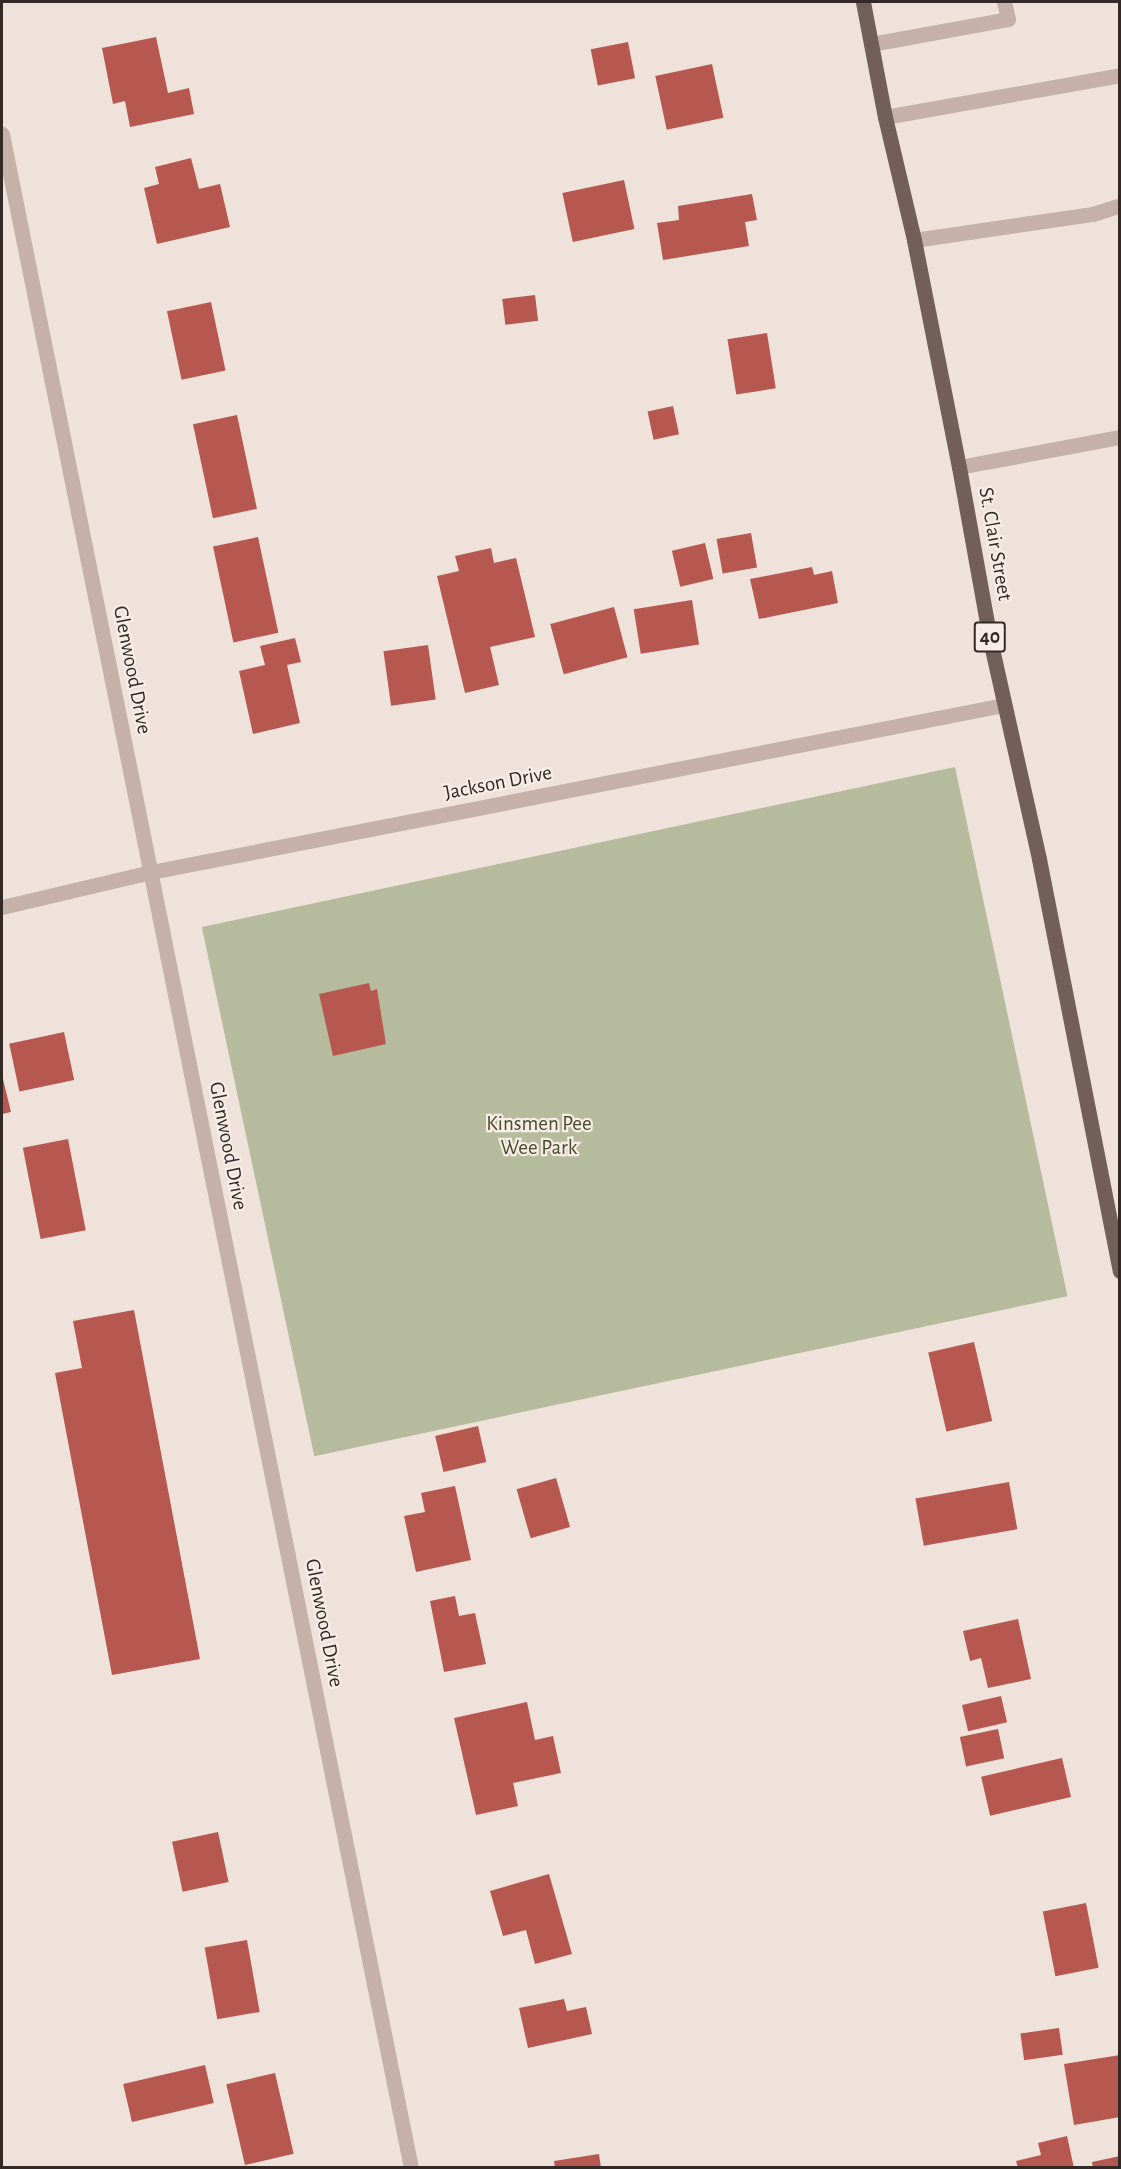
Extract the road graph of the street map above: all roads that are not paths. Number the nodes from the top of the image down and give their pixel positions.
1 (863, 2) edge
2 (1004, 2) edge
3 (871, 44) junction
4 (1119, 75) edge
5 (885, 117) junction
6 (2, 134) edge
7 (1119, 205) edge
8 (914, 240) junction
9 (1119, 437) edge
10 (959, 466) junction
11 (1004, 705) junction
12 (151, 872) junction
13 (2, 907) edge
14 (1119, 1271) edge
15 (411, 2168) edge

1 - 3 main road, St. Clair Street / 40
2 - 3 street
3 - 5 main road, St. Clair Street / 40
4 - 5 street
5 - 8 main road, St. Clair Street / 40
6 - 12 street, Glenwood Drive
7 - 8 street
8 - 10 main road, St. Clair Street / 40
9 - 10 street
10 - 11 main road, St. Clair Street / 40
11 - 12 street, Jackson Drive
11 - 14 main road, St. Clair Street / 40
12 - 13 street, Jackson Drive
12 - 15 street, Glenwood Drive

